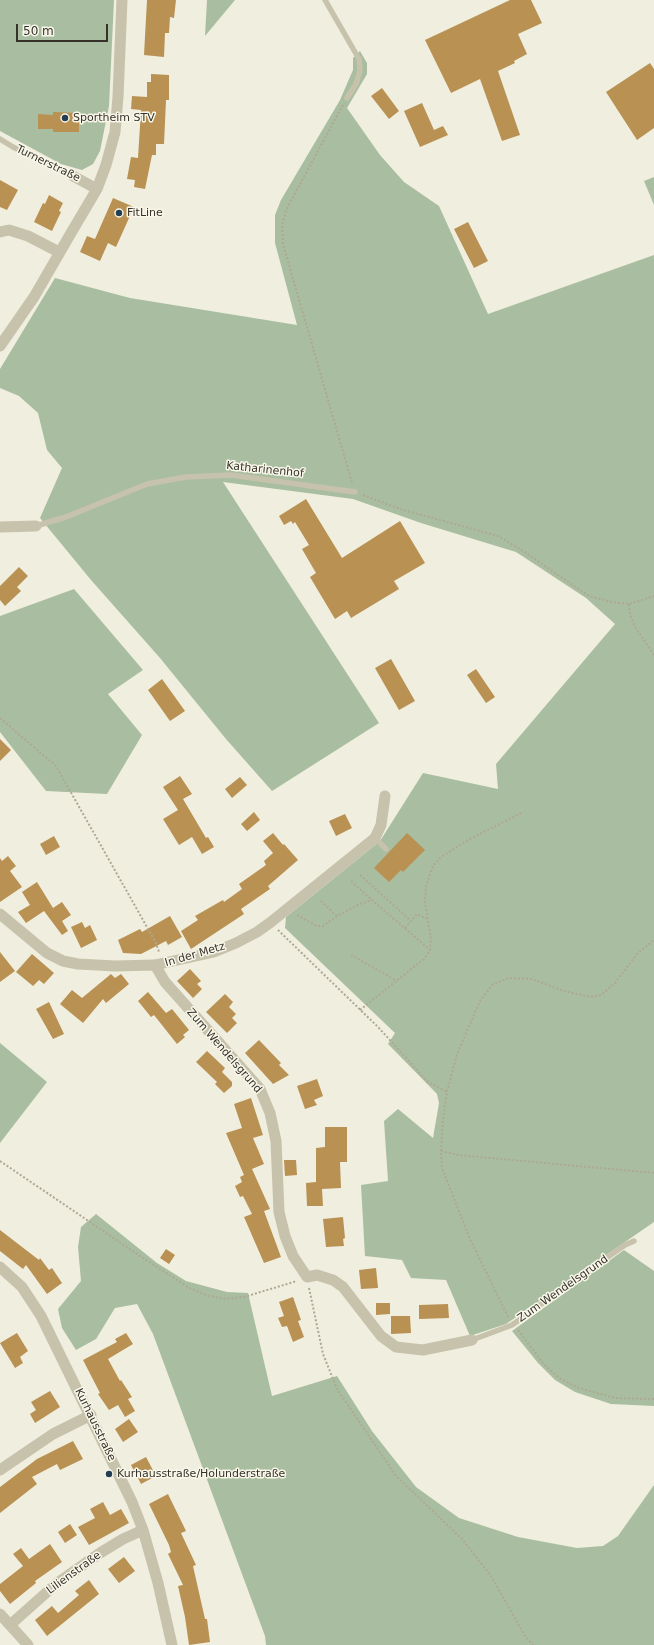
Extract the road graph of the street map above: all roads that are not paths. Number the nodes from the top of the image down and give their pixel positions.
1 (122, 0) edge
2 (325, 0) edge
3 (347, 98) road end
4 (0, 139) edge
5 (73, 176) joint
6 (97, 189) junction
7 (0, 232) edge
8 (59, 252) junction
9 (0, 346) edge
10 (355, 492) road end
11 (36, 526) joint
12 (0, 527) edge
13 (385, 796) dead end
14 (375, 838) junction
15 (386, 850) dead end
16 (0, 914) edge
17 (160, 965) junction
18 (634, 1241) dead end
19 (0, 1267) edge
20 (472, 1340) joint
21 (91, 1415) junction
22 (0, 1470) edge
23 (143, 1530) junction
24 (0, 1614) edge
25 (10, 1625) junction
26 (28, 1645) edge
27 (172, 1645) edge

1 - 6 street
2 - 3 lane
4 - 5 lane, Turnerstraße
5 - 6 street, Turnerstraße
6 - 8 street
7 - 8 street
8 - 9 street
10 - 11 lane, Katharinenhof
11 - 12 street
13 - 14 street
14 - 15 lane
14 - 17 street, In der Metz
16 - 17 street, In der Metz
17 - 20 street, Zum Wendelsgrund
18 - 20 lane, Zum Wendelsgrund
19 - 21 street, Kurhausstraße
21 - 22 street
21 - 23 street, Kurhausstraße
23 - 25 street, Lilienstraße
23 - 27 street, Kurhausstraße
24 - 25 street
25 - 26 street

